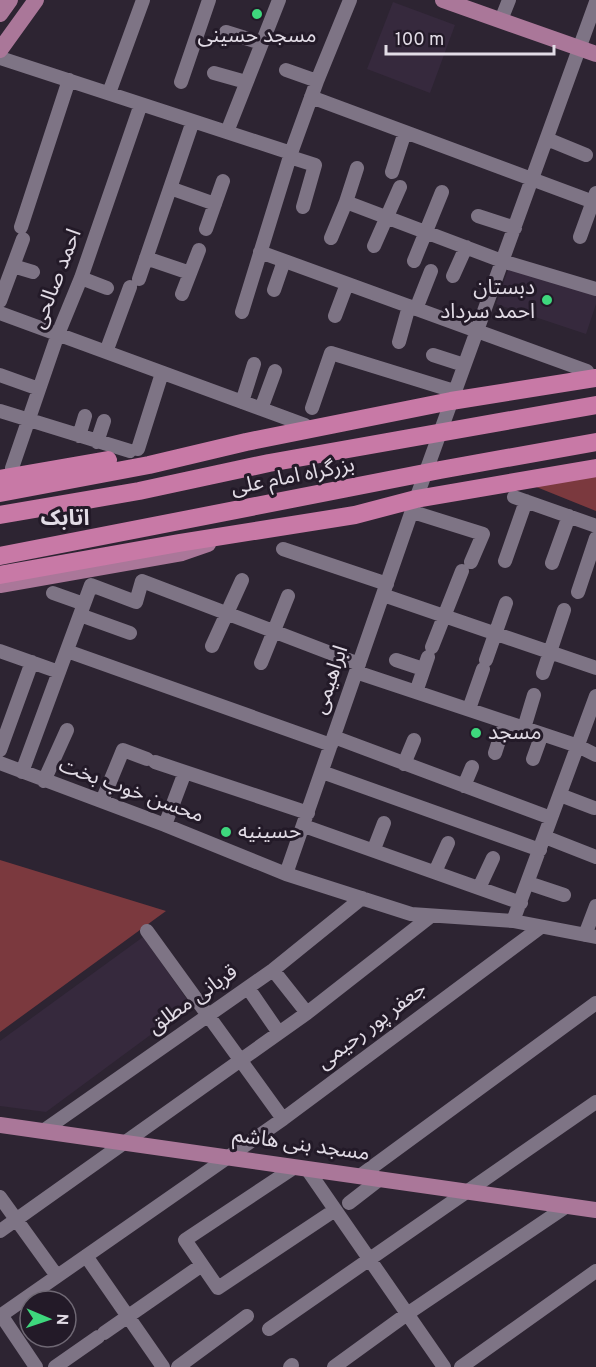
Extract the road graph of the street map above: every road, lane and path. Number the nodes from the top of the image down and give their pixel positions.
1 (10, 0) edge
2 (36, 0) edge
3 (143, 0) edge
4 (209, 0) edge
5 (279, 0) edge
6 (350, 0) edge
7 (443, 0) edge
8 (509, 0) edge
9 (596, 2) edge
10 (0, 14) edge
11 (501, 20) junction
12 (226, 32) dead end
13 (261, 43) junction
14 (0, 50) edge
15 (588, 51) edge
16 (0, 58) edge
17 (286, 70) dead end
18 (214, 73) dead end
19 (69, 80) junction
20 (317, 81) junction
21 (181, 82) dead end
22 (246, 82) junction
23 (109, 93) junction
24 (311, 97) junction
25 (141, 104) junction
26 (193, 121) junction
27 (226, 132) junction
28 (405, 132) junction
29 (547, 140) junction
30 (290, 155) junction
31 (586, 155) dead end
32 (357, 168) dead end
33 (392, 172) dead end
34 (532, 180) junction
35 (223, 181) dead end
36 (400, 187) dead end
37 (170, 188) junction
38 (442, 192) dead end
39 (595, 199) edge
40 (346, 202) junction
41 (215, 204) junction
42 (303, 207) dead end
43 (478, 216) dead end
44 (386, 217) junction
45 (514, 228) junction
46 (206, 229) dead end
47 (427, 232) junction
48 (580, 237) dead end
49 (331, 238) dead end
50 (374, 246) dead end
51 (466, 247) junction
52 (199, 250) dead end
53 (260, 252) junction
54 (146, 258) junction
55 (284, 261) junction
56 (414, 261) dead end
57 (502, 261) junction
58 (13, 266) junction
59 (431, 271) dead end
60 (33, 272) dead end
61 (190, 273) junction
62 (453, 276) dead end
63 (81, 278) junction
64 (346, 284) junction
65 (107, 288) dead end
66 (596, 289) edge
67 (274, 290) dead end
68 (182, 294) dead end
69 (0, 301) edge
70 (413, 308) junction
71 (242, 312) dead end
72 (0, 313) edge
73 (335, 316) dead end
74 (477, 331) junction
75 (58, 334) junction
76 (399, 342) dead end
77 (106, 352) junction
78 (434, 355) dead end
79 (254, 364) dead end
80 (464, 365) junction
81 (275, 371) dead end
82 (162, 373) junction
83 (0, 375) edge
84 (591, 375) edge
85 (39, 389) junction
86 (453, 396) junction
87 (242, 402) junction
88 (596, 405) edge
89 (312, 408) dead end
90 (261, 409) junction
91 (0, 411) edge
92 (85, 416) dead end
93 (28, 420) junction
94 (104, 422) dead end
95 (305, 425) dead end
96 (78, 436) junction
97 (97, 442) junction
98 (246, 442) junction
99 (596, 442) edge
100 (596, 468) edge
101 (6, 473) edge
102 (0, 493) edge
103 (414, 505) junction
104 (0, 515) edge
105 (569, 516) junction
106 (596, 525) edge
107 (248, 532) junction
108 (596, 538) edge
109 (283, 549) dead end
110 (0, 556) edge
111 (505, 561) dead end
112 (552, 563) dead end
113 (0, 575) edge
114 (242, 580) dead end
115 (0, 585) edge
116 (385, 590) junction
117 (578, 592) dead end
118 (53, 593) dead end
119 (288, 596) dead end
120 (506, 603) dead end
121 (82, 609) junction
122 (564, 610) dead end
123 (227, 614) junction
124 (445, 615) junction
125 (273, 632) junction
126 (130, 633) dead end
127 (495, 633) junction
128 (212, 646) dead end
129 (67, 651) junction
130 (551, 652) junction
131 (1, 655) edge
132 (428, 658) junction
133 (396, 660) dead end
134 (32, 662) junction
135 (261, 663) dead end
136 (358, 668) junction
137 (596, 668) edge
138 (60, 672) junction
139 (543, 673) dead end
140 (416, 692) junction
141 (534, 695) dead end
142 (596, 696) edge
143 (469, 709) junction
144 (505, 722) junction
145 (524, 728) junction
146 (67, 730) dead end
147 (542, 734) junction
148 (414, 740) dead end
149 (333, 741) junction
150 (578, 746) junction
151 (0, 750) edge
152 (495, 753) dead end
153 (596, 755) edge
154 (532, 759) dead end
155 (0, 763) edge
156 (404, 764) junction
157 (472, 767) dead end
158 (22, 772) junction
159 (185, 772) junction
160 (322, 772) junction
161 (44, 781) junction
162 (464, 786) junction
163 (560, 795) junction
164 (102, 801) junction
165 (594, 808) dead end
166 (551, 818) junction
167 (306, 820) junction
168 (384, 823) dead end
169 (165, 825) junction
170 (448, 843) dead end
171 (542, 843) junction
172 (374, 849) junction
173 (596, 857) edge
174 (493, 858) dead end
175 (435, 872) junction
176 (286, 874) junction
177 (528, 883) junction
178 (479, 888) junction
179 (564, 895) dead end
180 (362, 898) junction
181 (521, 903) junction
182 (596, 906) edge
183 (431, 916) junction
184 (513, 921) junction
185 (541, 927) junction
186 (147, 931) dead end
187 (590, 936) edge
188 (273, 970) junction
189 (248, 987) junction
190 (596, 1003) edge
191 (307, 1013) junction
192 (208, 1015) junction
193 (279, 1033) junction
194 (241, 1060) junction
195 (596, 1102) edge
196 (283, 1119) junction
197 (0, 1125) edge
198 (43, 1131) junction
199 (125, 1143) junction
200 (228, 1158) junction
201 (301, 1168) junction
202 (360, 1176) junction
203 (380, 1179) junction
204 (469, 1192) junction
205 (0, 1197) edge
206 (348, 1203) dead end
207 (567, 1206) junction
208 (594, 1208) edge
209 (335, 1209) junction
210 (16, 1220) junction
211 (0, 1231) edge
212 (86, 1256) junction
213 (370, 1259) junction
214 (202, 1265) junction
215 (596, 1271) edge
216 (57, 1276) junction
217 (407, 1314) junction
218 (1, 1316) edge
219 (128, 1316) junction
220 (247, 1316) dead end
221 (269, 1329) dead end
222 (36, 1367) edge
223 (55, 1367) edge
224 (163, 1367) edge
225 (178, 1367) edge
226 (334, 1367) edge
227 (444, 1367) edge
228 (461, 1367) edge

1 - 10 main road
2 - 14 main road
3 - 23 street
4 - 21 street
5 - 13 street
6 - 20 street
7 - 11 main road
8 - 11 street
9 - 15 street
11 - 15 main road
12 - 13 street
13 - 22 street
15 - 29 street
16 - 19 street
17 - 20 street
18 - 22 street
19 - 23 street
19 - 58 street
20 - 24 street
22 - 27 street
23 - 25 street
24 - 28 street
24 - 30 street
25 - 26 street
25 - 63 street, احمد صالحی
26 - 27 street
26 - 37 street
27 - 30 street
28 - 33 street
28 - 34 street
29 - 31 street
29 - 34 street
30 - 42 street
30 - 53 street
32 - 40 street
34 - 39 street
34 - 45 street
35 - 41 street
36 - 44 street
37 - 41 street
37 - 54 street
38 - 47 street
39 - 48 street
40 - 44 street
40 - 49 street
41 - 46 street
43 - 45 street
44 - 47 street
44 - 50 street
45 - 57 street
47 - 51 street
47 - 56 street
51 - 57 street
51 - 62 street
52 - 61 street
53 - 55 street
53 - 71 street
54 - 61 street
54 - 77 street
55 - 64 street
55 - 67 street
57 - 66 street
57 - 74 street
58 - 60 street
58 - 69 street
59 - 70 street
61 - 68 street
63 - 65 street
63 - 75 street, احمد صالحی
64 - 70 street
64 - 73 street
70 - 74 street
70 - 76 street
72 - 75 street
74 - 80 street
74 - 84 street
75 - 77 street
75 - 85 street, احمد صالحی
77 - 82 street
78 - 80 street
79 - 87 street
80 - 86 street
81 - 90 street
82 - 87 street
82 - 97 street
83 - 85 street
84 - 86 highway
85 - 93 street, احمد صالحی
86 - 89 street
86 - 98 highway
86 - 103 street, ابراهیمی
87 - 90 street
88 - 104 highway, بزرگراه امام علی
90 - 95 street
91 - 93 street
92 - 96 street
93 - 96 street
93 - 101 street, احمد صالحی
94 - 97 street
96 - 97 street
98 - 101 highway
98 - 102 highway
99 - 110 highway, بزرگراه امام علی
100 - 103 highway
103 - 107 highway
103 - 116 street, ابراهیمی
103 - 124 street
105 - 106 street
105 - 111 street
105 - 112 street
107 - 113 highway
107 - 115 main road
108 - 117 street
109 - 116 street
114 - 123 street
116 - 124 street
116 - 136 street, ابراهیمی
118 - 121 street
119 - 125 street
120 - 127 street
121 - 123 street
121 - 126 street
121 - 129 street
122 - 130 street
123 - 125 street
123 - 128 street
124 - 127 street
124 - 132 street
125 - 135 street
125 - 136 street
127 - 130 street
127 - 143 street
129 - 138 street
129 - 149 street
130 - 137 street
130 - 139 street
131 - 134 street
132 - 133 street
132 - 140 street
134 - 138 street
134 - 151 street
136 - 140 street
136 - 149 street, ابراهیمی
138 - 158 street
140 - 143 street
141 - 145 street
142 - 150 street
143 - 144 street
144 - 145 street
144 - 152 street
145 - 147 street
146 - 161 street
147 - 150 street
147 - 154 street
148 - 156 street
149 - 156 street
149 - 160 street, ابراهیمی
150 - 153 street
150 - 163 street
155 - 158 street, محسن خوب بخت
156 - 162 street
157 - 162 street
158 - 161 street, محسن خوب بخت
159 - 164 street
159 - 167 street
159 - 169 street
160 - 167 street, ابراهیمی
160 - 171 street
161 - 164 street, محسن خوب بخت
162 - 166 street
163 - 165 street
163 - 166 street
164 - 169 street, محسن خوب بخت
166 - 171 street
167 - 172 street
167 - 176 street, ابراهیمی
168 - 172 street
169 - 176 street, محسن خوب بخت
170 - 175 street
171 - 173 street
171 - 177 street
172 - 175 street
174 - 178 street
175 - 178 street
176 - 180 street, محسن خوب بخت
177 - 179 street
177 - 181 street
178 - 181 street
180 - 183 street, محسن خوب بخت
180 - 188 street, قربانی مطلق
181 - 184 street
182 - 187 street
183 - 184 street, محسن خوب بخت
183 - 191 street
184 - 185 street, محسن خوب بخت
185 - 187 street, محسن خوب بخت
185 - 196 street, جعفر پور رحیمی
186 - 192 street
188 - 189 street, قربانی مطلق
188 - 191 street
189 - 192 street, قربانی مطلق
189 - 193 street
190 - 202 street
191 - 193 street
192 - 194 street
192 - 198 street, قربانی مطلق
193 - 194 street
194 - 196 street
194 - 199 street
195 - 204 street
196 - 200 street, جعفر پور رحیمی
197 - 198 main road, مسجد بنی هاشم
198 - 199 main road, مسجد بنی هاشم
199 - 200 main road, مسجد بنی هاشم
199 - 210 street
200 - 201 main road, مسجد بنی هاشم
200 - 212 street, جعفر پور رحیمی
201 - 202 main road, مسجد بنی هاشم
201 - 209 street
201 - 214 street
202 - 203 main road, مسجد بنی هاشم
203 - 204 main road, مسجد بنی هاشم
203 - 206 street
204 - 207 main road, مسجد بنی هاشم
204 - 213 street
205 - 210 street
207 - 208 main road, مسجد بنی هاشم
207 - 217 street
209 - 213 street
209 - 214 street
210 - 211 street
210 - 216 street
212 - 216 street, جعفر پور رحیمی
212 - 219 street
213 - 217 street
213 - 221 street
214 - 219 street
215 - 228 street
216 - 218 street, جعفر پور رحیمی
217 - 226 street
217 - 227 street
218 - 222 street
219 - 223 street
219 - 224 street
220 - 225 street

